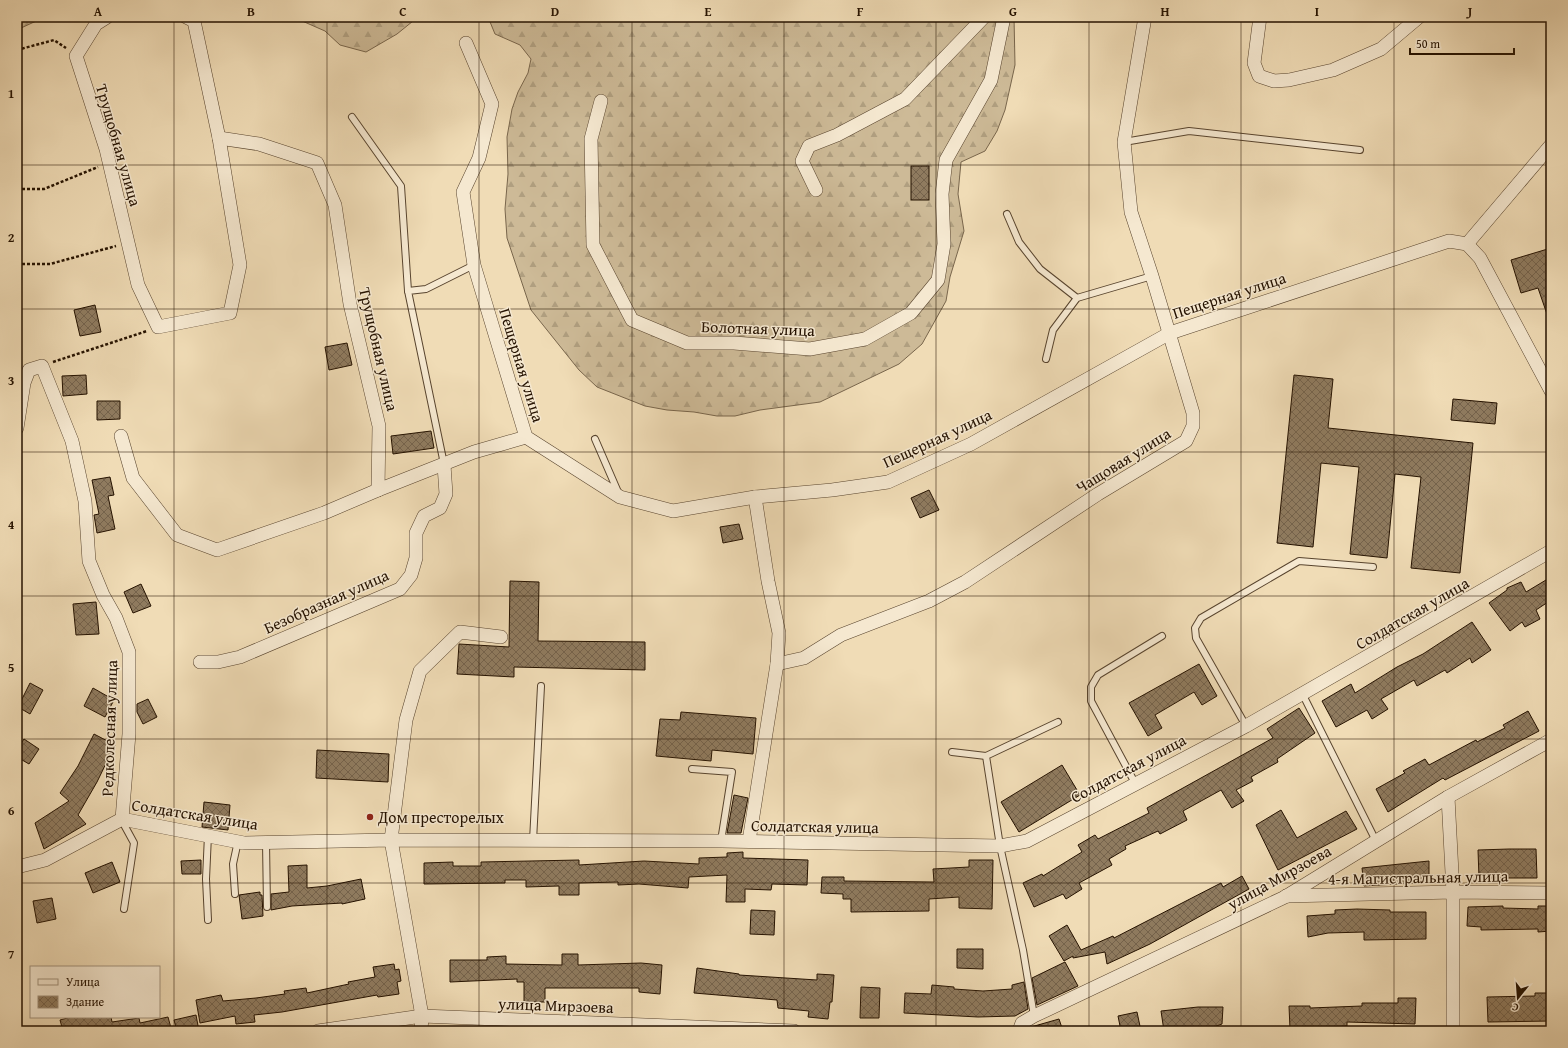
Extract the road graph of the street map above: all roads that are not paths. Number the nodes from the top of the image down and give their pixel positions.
1 (107, 17) edge
2 (186, 17) edge
3 (984, 17) edge
4 (1004, 17) edge
5 (1145, 17) edge
6 (1260, 17) edge
7 (1419, 17) edge
8 (466, 43) dead end
9 (601, 101) dead end
10 (352, 117) dead end
11 (219, 138) junction
12 (1124, 142) junction
13 (1551, 144) edge
14 (1360, 150) dead end
15 (816, 190) dead end
16 (1007, 214) dead end
17 (1467, 244) junction
18 (474, 266) junction
19 (1152, 276) junction
20 (408, 292) junction
21 (1077, 298) junction
22 (1170, 333) junction
23 (1046, 359) dead end
24 (1551, 391) edge
25 (17, 428) edge
26 (121, 436) dead end
27 (526, 436) junction
28 (594, 439) dead end
29 (444, 465) junction
30 (378, 490) junction
31 (755, 497) junction
32 (620, 498) junction
33 (1551, 551) edge
34 (1373, 567) dead end
35 (1162, 636) dead end
36 (501, 637) dead end
37 (200, 662) dead end
38 (777, 664) junction
39 (541, 686) dead end
40 (1303, 695) junction
41 (1058, 722) dead end
42 (1246, 726) junction
43 (1551, 740) edge
44 (952, 752) dead end
45 (986, 756) junction
46 (692, 769) dead end
47 (1135, 783) junction
48 (1448, 797) junction
49 (122, 819) junction
50 (208, 835) junction
51 (391, 840) junction
52 (533, 840) junction
53 (238, 841) junction
54 (720, 841) junction
55 (1376, 841) junction
56 (266, 842) junction
57 (749, 842) junction
58 (1000, 846) junction
59 (17, 867) edge
60 (1452, 892) junction
61 (1551, 893) edge
62 (235, 894) dead end
63 (1285, 896) junction
64 (267, 907) dead end
65 (124, 909) dead end
66 (208, 920) dead end
67 (422, 1016) junction
68 (1034, 1016) junction
69 (318, 1031) edge
70 (421, 1031) edge
71 (794, 1031) edge
72 (1019, 1031) edge
73 (1453, 1031) edge

1 - 11 street, Трущобная улица
2 - 11 street
3 - 15 street
4 - 9 street, Болотная улица
5 - 12 street, Чащовая улица
6 - 7 street
8 - 18 street, Пещерная улица
10 - 20 lane
11 - 30 street, Трущобная улица
12 - 14 lane
12 - 19 street, Чащовая улица
13 - 17 street
16 - 21 lane
17 - 22 street, Пещерная улица
17 - 24 street
18 - 20 lane
18 - 27 street, Пещерная улица
19 - 21 lane
19 - 22 street, Чащовая улица
20 - 29 lane
21 - 23 lane
22 - 31 street, Пещерная улица
22 - 38 street, Чащовая улица
25 - 49 street, Редколесная улица
26 - 30 street
27 - 29 street
27 - 32 street, Пещерная улица
28 - 32 lane
29 - 30 street
29 - 37 street, Безобразная улица
31 - 32 street, Пещерная улица
31 - 38 street
33 - 40 street, Солдатская улица
34 - 42 lane
35 - 47 lane
36 - 51 street
38 - 57 street
39 - 52 lane
40 - 42 street, Солдатская улица
40 - 55 lane
41 - 45 lane
42 - 47 street, Солдатская улица
43 - 48 street, улица Мирзоева
44 - 45 lane
45 - 58 lane
46 - 54 lane
47 - 58 street, Солдатская улица
48 - 55 street, улица Мирзоева
48 - 60 street
49 - 50 street, Солдатская улица
49 - 59 street, Солдатская улица
49 - 65 lane
50 - 53 street, Солдатская улица
50 - 66 lane
51 - 52 street, Солдатская улица
51 - 56 street, Солдатская улица
51 - 67 street
52 - 54 street, Солдатская улица
53 - 56 street, Солдатская улица
53 - 62 lane
54 - 57 street, Солдатская улица
55 - 63 street, улица Мирзоева
56 - 64 lane
57 - 58 street, Солдатская улица
58 - 68 lane
60 - 61 street, 4-я Магистральная улица
60 - 63 street, 4-я Магистральная улица
60 - 73 street
63 - 68 street, улица Мирзоева
67 - 69 street, улица Мирзоева
67 - 70 street
67 - 71 street, улица Мирзоева
68 - 72 street, улица Мирзоева

